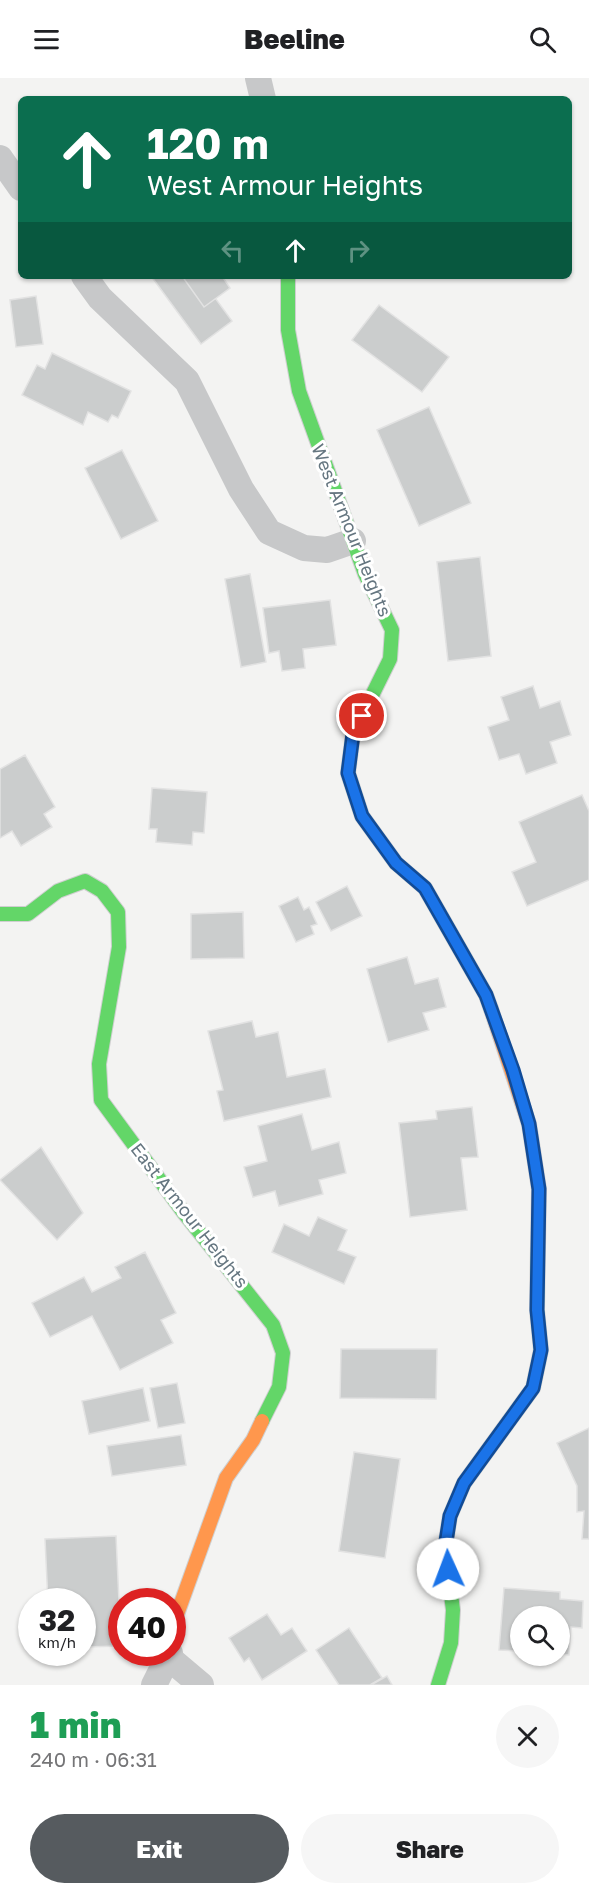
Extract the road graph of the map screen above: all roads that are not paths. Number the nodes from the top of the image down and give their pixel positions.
1 (258, 78) edge
2 (262, 96) edge
3 (0, 158) edge
4 (18, 184) edge
5 (86, 279) edge
6 (288, 279) edge
7 (353, 541) junction
8 (0, 914) edge
9 (186, 1590) edge
10 (163, 1666) edge
11 (185, 1666) edge
12 (154, 1685) edge
13 (201, 1685) edge
14 (438, 1685) edge

1 - 2 street
3 - 4 street
5 - 7 street
6 - 7 street, West Armour Heights
7 - 14 street, West Armour Heights
8 - 9 street, East Armour Heights
10 - 12 street
11 - 13 street

